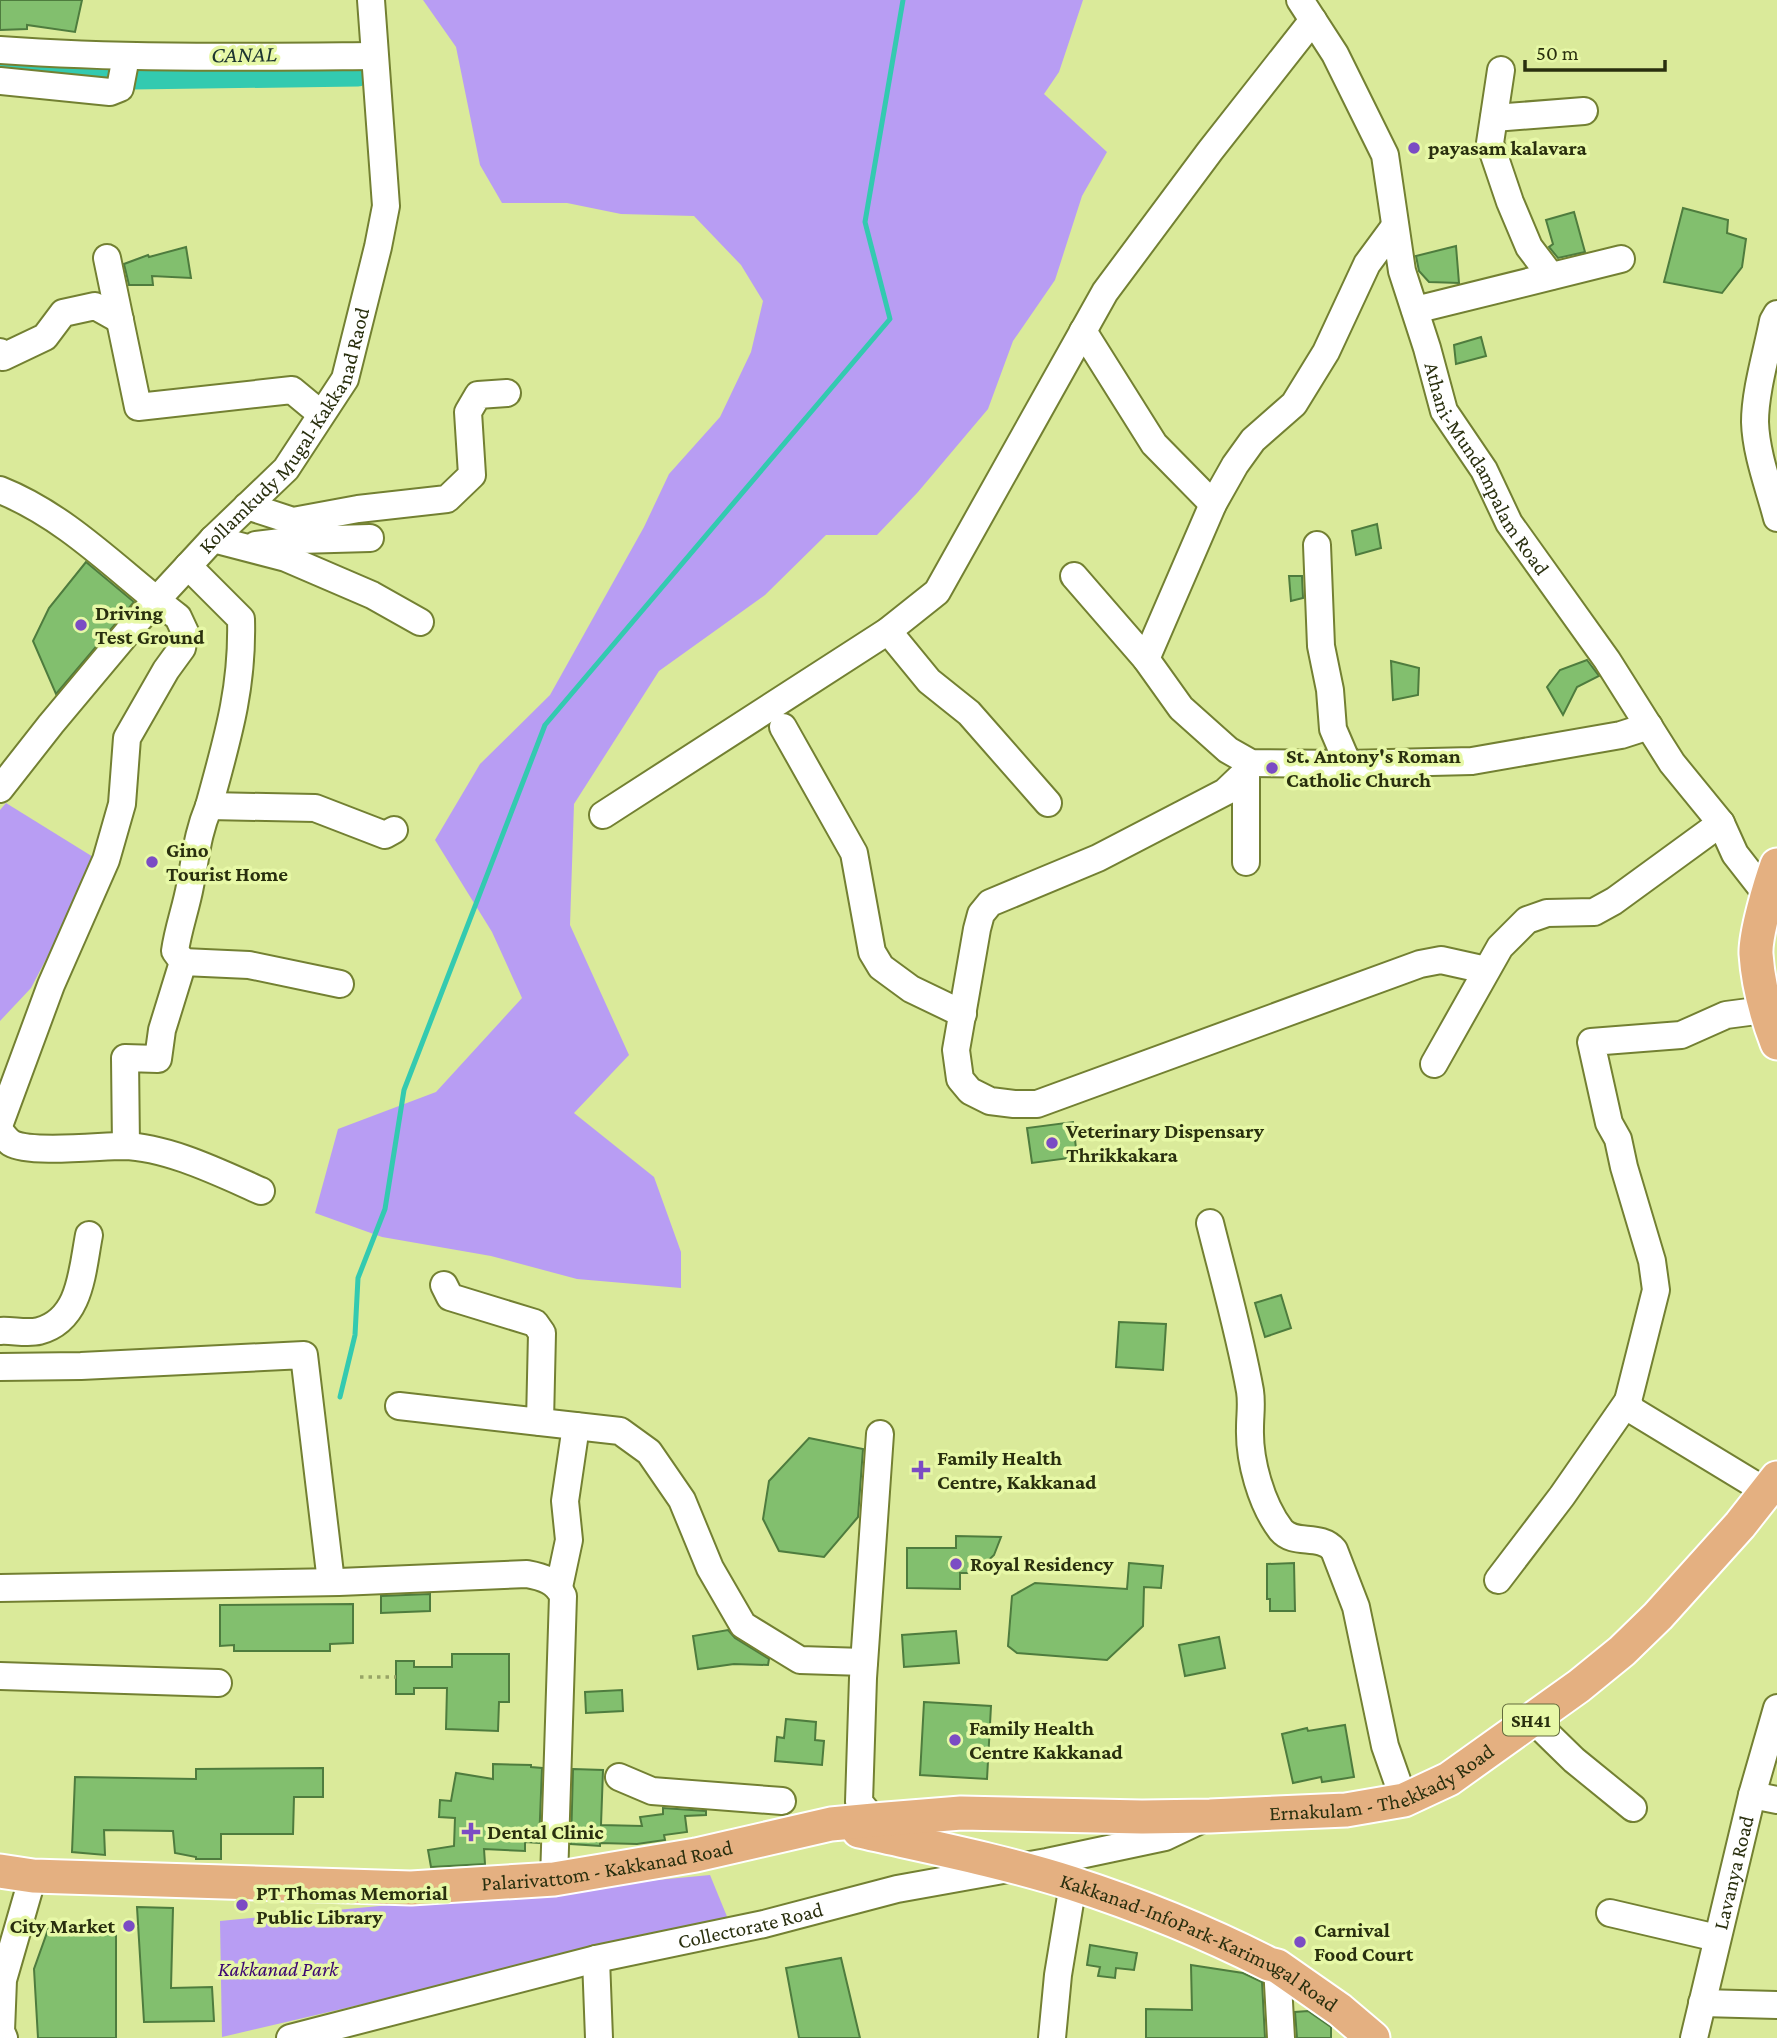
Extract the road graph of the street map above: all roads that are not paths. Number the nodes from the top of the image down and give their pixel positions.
1 (372, 0) edge
2 (1306, 10) edge
3 (0, 50) edge
4 (374, 56) junction
5 (126, 57) junction
6 (1501, 70) dead end
7 (0, 81) edge
8 (1584, 111) dead end
9 (1494, 118) junction
10 (1395, 226) junction
11 (107, 258) dead end
12 (1621, 260) dead end
13 (1551, 276) junction
14 (1415, 310) junction
15 (1777, 314) edge
16 (120, 320) junction
17 (1083, 331) junction
18 (0, 352) edge
19 (507, 393) dead end
20 (321, 414) junction
21 (0, 490) edge
22 (1213, 504) junction
23 (247, 506) junction
24 (1777, 518) edge
25 (370, 538) dead end
26 (213, 539) junction
27 (1317, 545) dead end
28 (244, 546) junction
29 (188, 566) junction
30 (1074, 576) dead end
31 (156, 601) junction
32 (420, 622) dead end
33 (888, 631) junction
34 (1146, 659) junction
35 (1649, 726) junction
36 (783, 727) dead end
37 (1348, 764) junction
38 (1248, 767) junction
39 (0, 789) edge
40 (1048, 803) dead end
41 (209, 806) junction
42 (603, 816) dead end
43 (1721, 824) junction
44 (394, 830) dead end
45 (1246, 862) dead end
46 (1774, 886) edge
47 (183, 962) junction
48 (1486, 970) junction
49 (340, 984) dead end
50 (1764, 1010) junction
51 (963, 1014) junction
52 (1777, 1043) edge
53 (1434, 1064) dead end
54 (0, 1123) edge
55 (0, 1131) edge
56 (126, 1146) junction
57 (261, 1191) dead end
58 (1210, 1223) dead end
59 (89, 1235) dead end
60 (444, 1285) dead end
61 (0, 1331) edge
62 (0, 1367) edge
63 (1628, 1401) junction
64 (399, 1406) dead end
65 (540, 1422) junction
66 (576, 1426) junction
67 (880, 1434) dead end
68 (1772, 1485) edge
69 (1498, 1580) dead end
70 (331, 1582) junction
71 (559, 1587) junction
72 (0, 1588) edge
73 (864, 1662) junction
74 (0, 1676) edge
75 (218, 1683) dead end
76 (1777, 1708) edge
77 (1532, 1719) junction
78 (620, 1777) dead end
79 (1764, 1798) edge
80 (1404, 1800) junction
81 (1633, 1808) dead end
82 (1210, 1816) junction
83 (874, 1820) junction
84 (831, 1824) junction
85 (782, 1835) junction
86 (1016, 1867) junction
87 (0, 1871) edge
88 (33, 1876) junction
89 (554, 1879) junction
90 (1073, 1884) junction
91 (1610, 1913) dead end
92 (1717, 1938) junction
93 (596, 1959) junction
94 (1278, 1966) junction
95 (1702, 2003) junction
96 (1777, 2005) edge
97 (4, 2038) edge
98 (289, 2038) edge
99 (599, 2038) edge
100 (1052, 2038) edge
101 (1281, 2038) edge
102 (1373, 2038) edge
103 (1695, 2038) edge

1 - 4 street, Kollamkudy Mugal-Kakkanad Raod
2 - 10 street, Athani-Mundampalam Road
2 - 17 street
3 - 5 street
4 - 5 street
4 - 20 street, Kollamkudy Mugal-Kakkanad Raod
5 - 7 street
6 - 9 street
8 - 9 street
9 - 13 street
10 - 14 street, Athani-Mundampalam Road
10 - 22 street
11 - 16 street
12 - 13 street
13 - 14 street
14 - 35 street, Athani-Mundampalam Road
15 - 24 street
16 - 18 street
16 - 20 street
17 - 22 street
17 - 33 street
19 - 23 street
20 - 23 street, Kollamkudy Mugal-Kakkanad Raod
21 - 31 street
22 - 34 street
23 - 26 street, Kollamkudy Mugal-Kakkanad Raod
25 - 28 street
26 - 28 street
26 - 29 street, Kollamkudy Mugal-Kakkanad Raod
27 - 37 street
28 - 32 street
29 - 31 street, Kollamkudy Mugal-Kakkanad Raod
29 - 41 street
30 - 34 street
31 - 39 street, Kollamkudy Mugal-Kakkanad Raod
31 - 54 street
33 - 40 street
33 - 42 street
34 - 38 street
35 - 37 street
35 - 43 street, Athani-Mundampalam Road
36 - 51 street
37 - 38 street
38 - 45 street
38 - 51 street
41 - 44 street
41 - 47 street
43 - 46 street, Athani-Mundampalam Road
43 - 48 street
46 - 50 main road
47 - 49 street
47 - 56 street
48 - 51 street
48 - 53 street
50 - 52 main road
50 - 63 street
55 - 56 street
56 - 57 street
58 - 80 street
59 - 61 street
60 - 65 street
62 - 70 street
63 - 68 street
63 - 69 street
64 - 65 street
65 - 66 street
66 - 71 street
66 - 73 street
67 - 73 street
68 - 77 main road, Ernakulam - Thekkady Road / SH41
70 - 71 street
70 - 72 street
71 - 89 street
73 - 83 street
74 - 75 street
76 - 79 street, Lavanya Road
77 - 80 main road, Ernakulam - Thekkady Road / SH41
77 - 81 street
78 - 85 street
79 - 92 street, Lavanya Road
80 - 82 main road, Ernakulam - Thekkady Road / SH41
82 - 83 main road, Palarivattom - Kakkanad Road / SH41
82 - 86 street, Collectorate Road
83 - 84 main road, Palarivattom - Kakkanad Road / SH41
84 - 85 main road, Palarivattom - Kakkanad Road / SH41
84 - 86 main road, Kakkanad-InfoPark-Karimugal Road
85 - 89 main road, Palarivattom - Kakkanad Road / SH41
86 - 90 main road, Kakkanad-InfoPark-Karimugal Road
86 - 93 street, Collectorate Road
87 - 88 main road, Palarivattom - Kakkanad Road / SH41
88 - 89 main road, Palarivattom - Kakkanad Road / SH41
88 - 97 street
90 - 94 main road, Kakkanad-InfoPark-Karimugal Road
90 - 100 street
91 - 92 street
92 - 95 street, Lavanya Road
93 - 98 street, Collectorate Road
93 - 99 street
94 - 101 street
94 - 102 main road, Kakkanad-InfoPark-Karimugal Road
95 - 96 street
95 - 103 street, Lavanya Road

